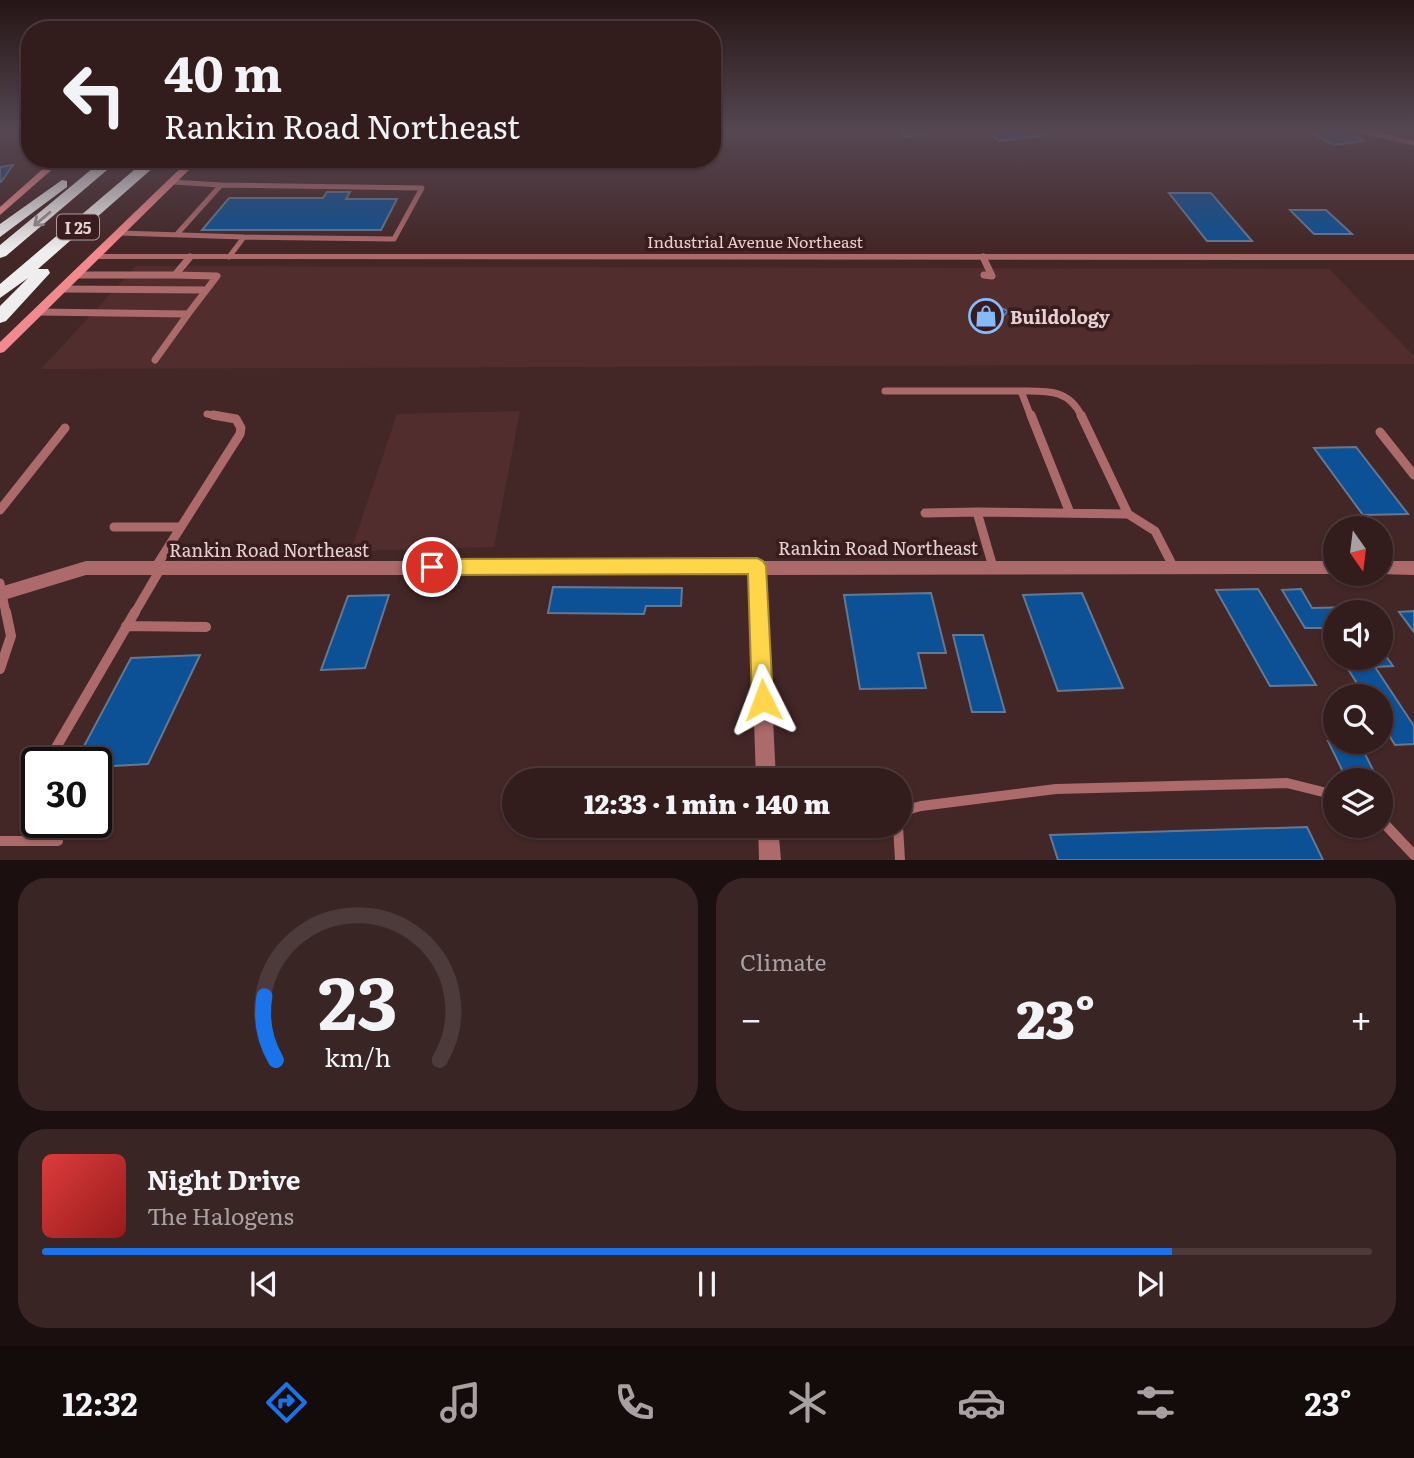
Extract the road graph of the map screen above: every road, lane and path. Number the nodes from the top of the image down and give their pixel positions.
1 (46, 171) edge
2 (78, 171) edge
3 (98, 171) edge
4 (142, 171) edge
5 (184, 171) edge
6 (173, 182) junction
7 (221, 185) junction
8 (114, 196) junction
9 (0, 212) edge
10 (0, 232) edge
11 (120, 233) junction
12 (177, 234) junction
13 (244, 237) junction
14 (0, 253) edge
15 (96, 257) junction
16 (190, 257) junction
17 (229, 257) junction
18 (983, 257) junction
19 (1414, 257) edge
20 (78, 275) junction
21 (175, 275) junction
22 (984, 275) dead end
23 (62, 289) junction
24 (205, 290) junction
25 (0, 293) edge
26 (38, 312) junction
27 (188, 314) junction
28 (0, 317) edge
29 (0, 349) edge
30 (155, 360) dead end
31 (885, 391) dead end
32 (1021, 391) junction
33 (207, 414) dead end
34 (65, 428) dead end
35 (1380, 432) dead end
36 (1414, 475) edge
37 (0, 510) edge
38 (977, 512) junction
39 (925, 513) dead end
40 (1070, 513) junction
41 (1128, 514) junction
42 (114, 527) dead end
43 (181, 527) junction
44 (757, 566) junction
45 (993, 567) junction
46 (158, 568) junction
47 (1174, 568) junction
48 (1323, 568) edge
49 (1393, 568) edge
50 (1414, 568) edge
51 (1, 590) edge
52 (126, 626) junction
53 (206, 627) dead end
54 (0, 669) edge
55 (56, 747) edge
56 (765, 768) edge
57 (1323, 792) edge
58 (912, 808) edge
59 (1393, 833) edge
60 (769, 838) edge
61 (897, 838) edge
62 (0, 841) edge
63 (58, 841) dead end
64 (1414, 855) edge
65 (770, 859) edge
66 (900, 859) edge

1 - 9 main road
2 - 10 highway
3 -> 14 highway, I 25
4 - 8 highway, I 25
5 - 6 main road
6 - 7 lane
6 - 11 main road
7 - 12 lane
7 - 13 lane
8 - 25 highway, I 25
8 - 28 highway
11 - 12 lane
11 - 15 main road
12 - 13 lane
13 - 17 lane
15 - 16 street, Industrial Avenue Northeast
15 - 20 main road
16 - 17 street, Industrial Avenue Northeast
16 - 21 lane
17 - 18 street, Industrial Avenue Northeast
18 - 19 street, Industrial Avenue Northeast
18 - 22 lane
20 - 21 lane
20 - 23 main road
21 - 24 lane
23 - 24 lane
23 - 26 main road
24 - 27 lane
26 - 27 lane
26 - 29 main road
27 - 30 lane
31 - 32 lane
32 - 40 lane
32 - 41 lane
33 - 43 lane
34 - 37 lane
35 - 36 lane
38 - 39 lane
38 - 40 lane
38 - 45 lane
40 - 41 lane
41 - 47 lane
42 - 43 lane
43 - 46 lane
44 - 45 street, Rankin Road Northeast
44 - 46 street, Rankin Road Northeast
44 - 56 street
45 - 47 street, Rankin Road Northeast
46 - 51 street, Rankin Road Northeast
46 - 52 lane
47 - 48 street, Rankin Road Northeast
49 - 50 street
51 - 54 lane
52 - 53 lane
52 - 55 lane
57 - 58 lane
59 - 64 lane
60 - 65 street
61 - 66 lane
62 - 63 lane

